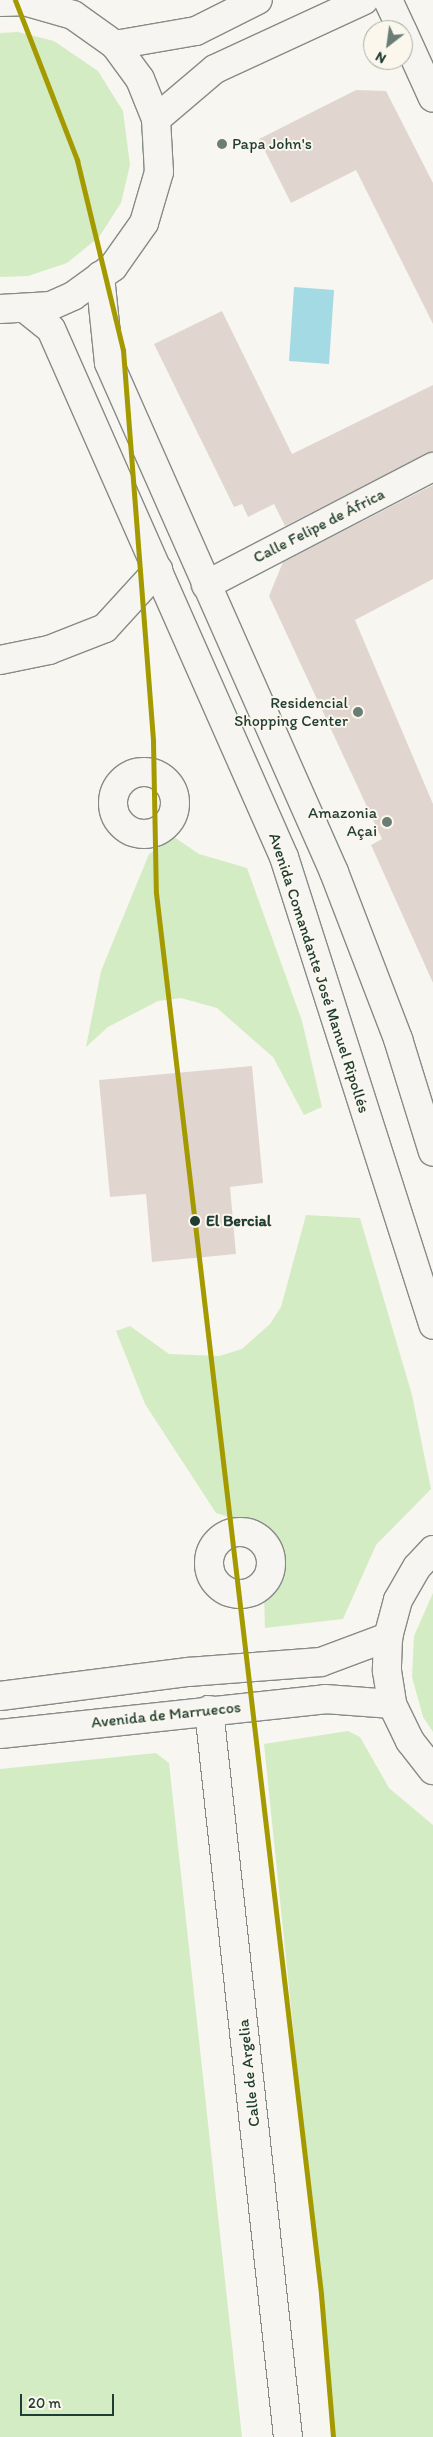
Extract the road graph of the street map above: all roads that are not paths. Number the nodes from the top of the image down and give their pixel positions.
1 (258, 0) edge
2 (364, 0) edge
3 (388, 0) edge
4 (0, 2) edge
5 (397, 20) edge
6 (115, 45) junction
7 (413, 55) edge
8 (433, 98) edge
9 (156, 119) junction
10 (100, 276) junction
11 (13, 309) edge
12 (433, 467) edge
13 (158, 570) junction
14 (206, 585) junction
15 (0, 660) edge
16 (433, 1152) edge
17 (433, 1325) edge
18 (433, 1550) edge
19 (388, 1638) junction
20 (0, 1696) edge
21 (392, 1704) junction
22 (209, 1710) junction
23 (0, 1734) edge
24 (433, 1770) edge
25 (288, 2437) edge

1 - 6 street
2 - 9 street
3 - 5 street
4 - 6 street
6 - 9 street
7 - 8 street
9 - 10 street
10 - 11 street
10 - 14 street
11 - 13 street, Avenida Comandante José Manuel Ripollés
12 - 14 street, Calle Felipe de África
13 - 15 street
13 - 17 street, Avenida Comandante José Manuel Ripollés
14 - 16 street
18 - 19 street
19 - 20 street
19 - 21 street
21 - 22 street, Avenida de Marruecos
21 - 24 street
22 - 23 street, Avenida de Marruecos
22 - 25 street, Calle de Argelia

